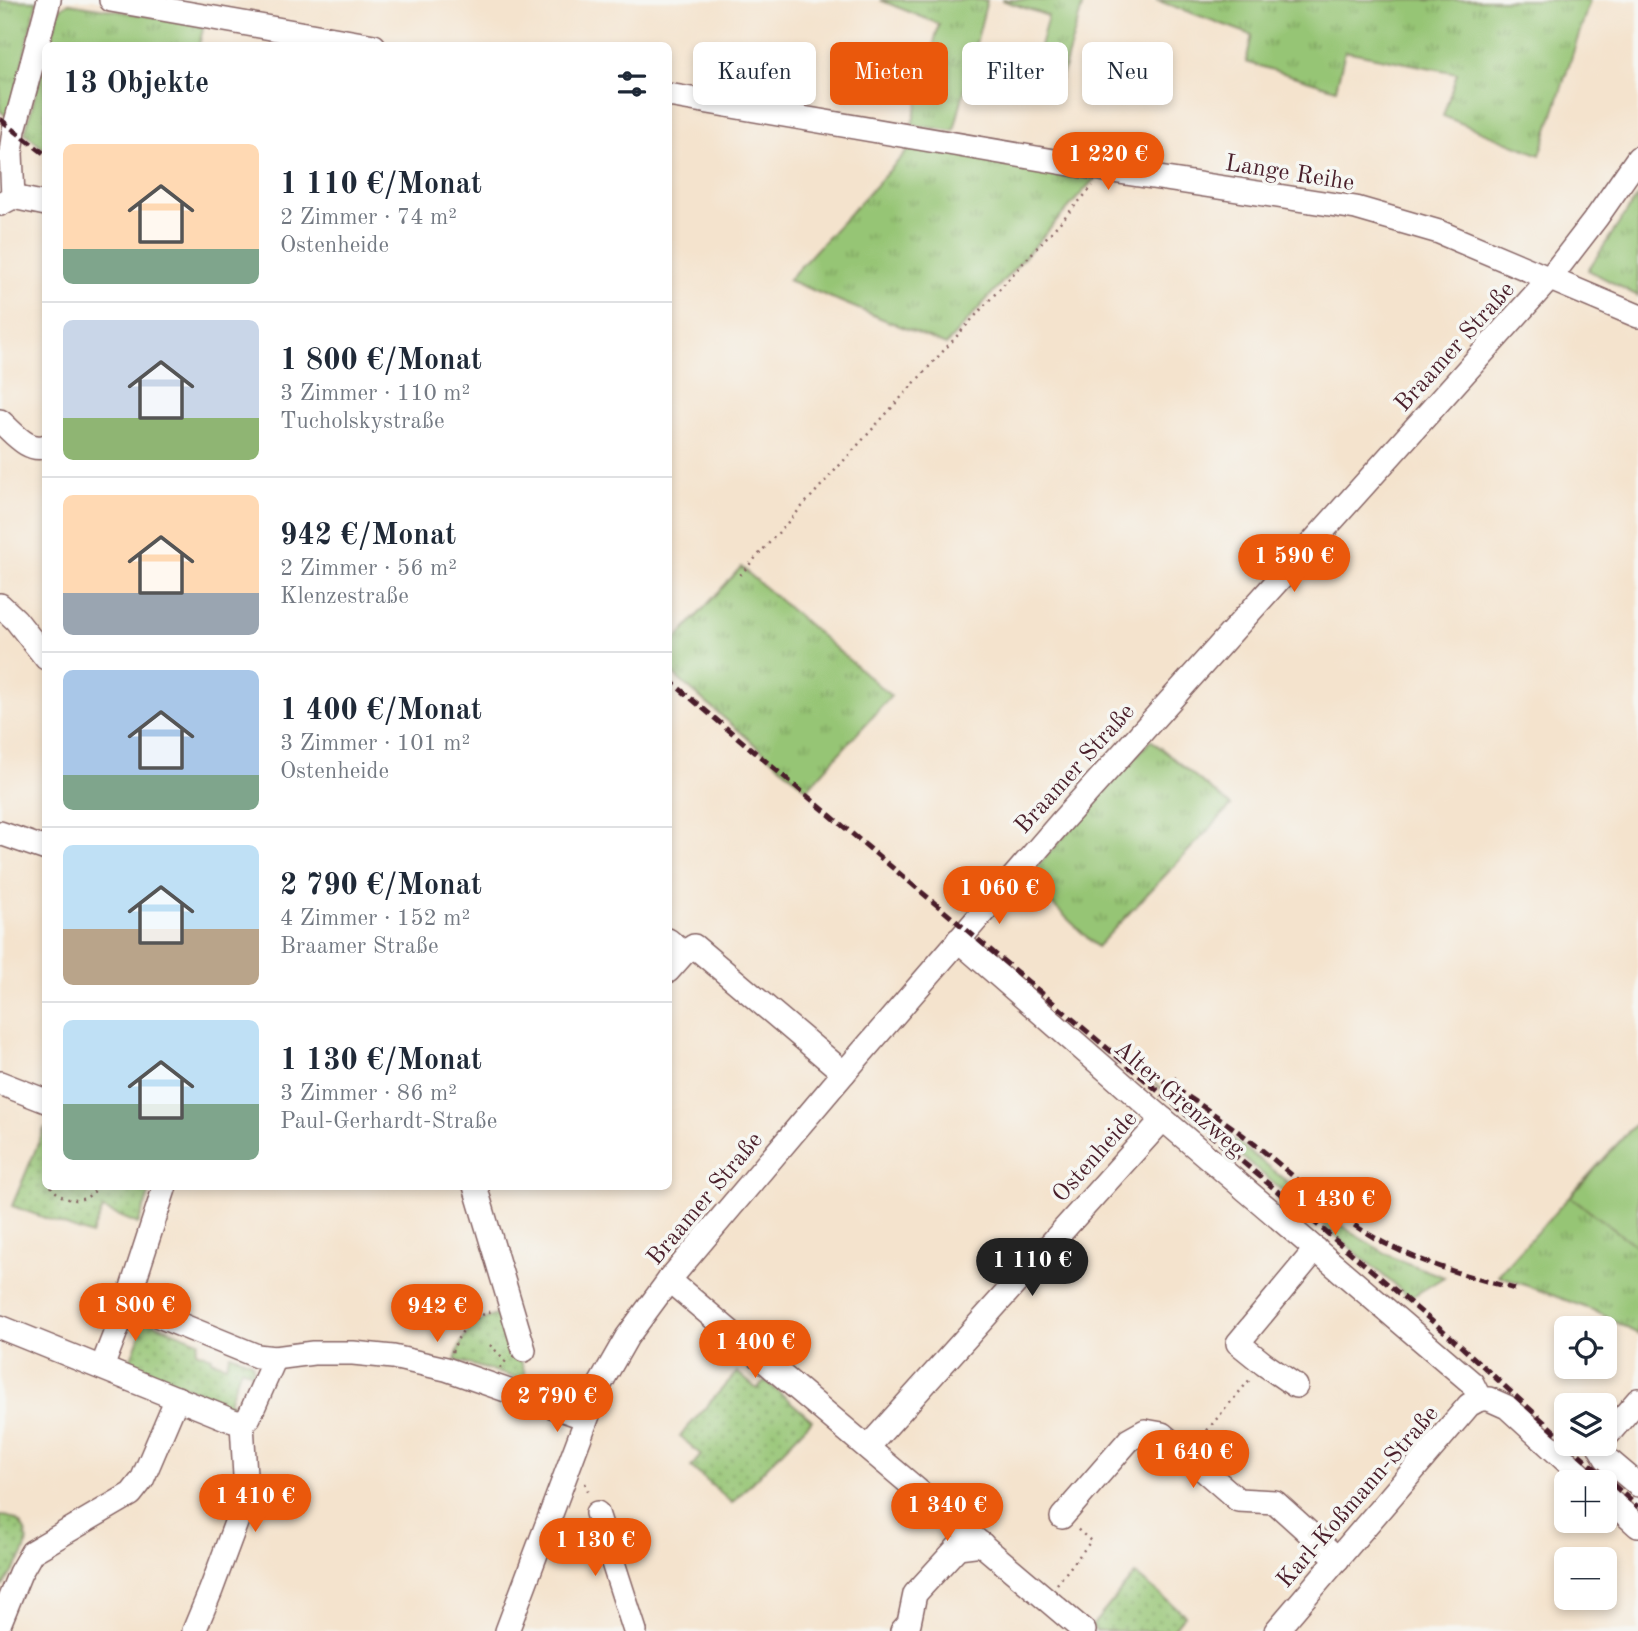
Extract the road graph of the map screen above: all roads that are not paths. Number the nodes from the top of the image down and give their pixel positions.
1 (50, 0) edge
2 (111, 0) edge
3 (351, 42) edge
4 (672, 97) edge
5 (1638, 158) edge
6 (6, 201) edge
7 (42, 204) edge
8 (1550, 278) junction
9 (1638, 316) edge
10 (0, 421) edge
11 (42, 448) edge
12 (0, 605) edge
13 (42, 651) edge
14 (0, 833) edge
15 (42, 848) edge
16 (958, 940) junction
17 (676, 947) edge
18 (844, 1073) junction
19 (0, 1083) edge
20 (42, 1099) edge
21 (1163, 1119) junction
22 (164, 1190) edge
23 (476, 1190) edge
24 (1316, 1249) junction
25 (670, 1280) junction
26 (127, 1303) junction
27 (0, 1327) edge
28 (515, 1355) road end
29 (275, 1358) junction
30 (102, 1367) junction
31 (1296, 1386) dead end
32 (177, 1398) junction
33 (1480, 1399) junction
34 (1638, 1400) edge
35 (586, 1418) junction
36 (242, 1423) junction
37 (1617, 1424) edge
38 (868, 1447) junction
39 (1604, 1456) edge
40 (1576, 1470) edge
41 (1638, 1485) edge
42 (1617, 1507) edge
43 (597, 1513) road end
44 (1062, 1517) road end
45 (1638, 1526) edge
46 (982, 1544) junction
47 (1338, 1559) junction
48 (0, 1622) edge
49 (194, 1631) edge
50 (507, 1631) edge
51 (635, 1631) edge
52 (902, 1631) edge
53 (1084, 1631) edge
54 (1276, 1631) edge

1 - 6 street
2 - 3 street
4 - 8 street, Lange Reihe
5 - 8 street, Braamer Straße
6 - 7 street
8 - 9 street, Lange Reihe
8 - 16 street, Braamer Straße
10 - 11 street
12 - 13 street
14 - 15 street
16 - 18 street, Braamer Straße
16 - 21 street, Alter Grenzweg
17 - 18 street
18 - 25 street, Braamer Straße
19 - 20 street
21 - 24 street, Alter Grenzweg
21 - 38 street, Ostenheide
22 - 26 street
23 - 28 street
24 - 31 street
24 - 33 street, Alter Grenzweg
25 - 35 street, Braamer Straße
25 - 38 street
26 - 29 street
26 - 30 street
27 - 30 street
29 - 35 street
29 - 36 street
30 - 32 street
32 - 36 street
32 - 48 street
33 - 40 street
33 - 47 street, Karl-Koßmann-Straße
34 - 37 street
35 - 50 street, Braamer Straße
36 - 49 street
38 - 46 street
39 - 41 street
42 - 45 street
43 - 51 street
44 - 47 street
46 - 52 street
46 - 53 street
47 - 54 street, Karl-Koßmann-Straße

